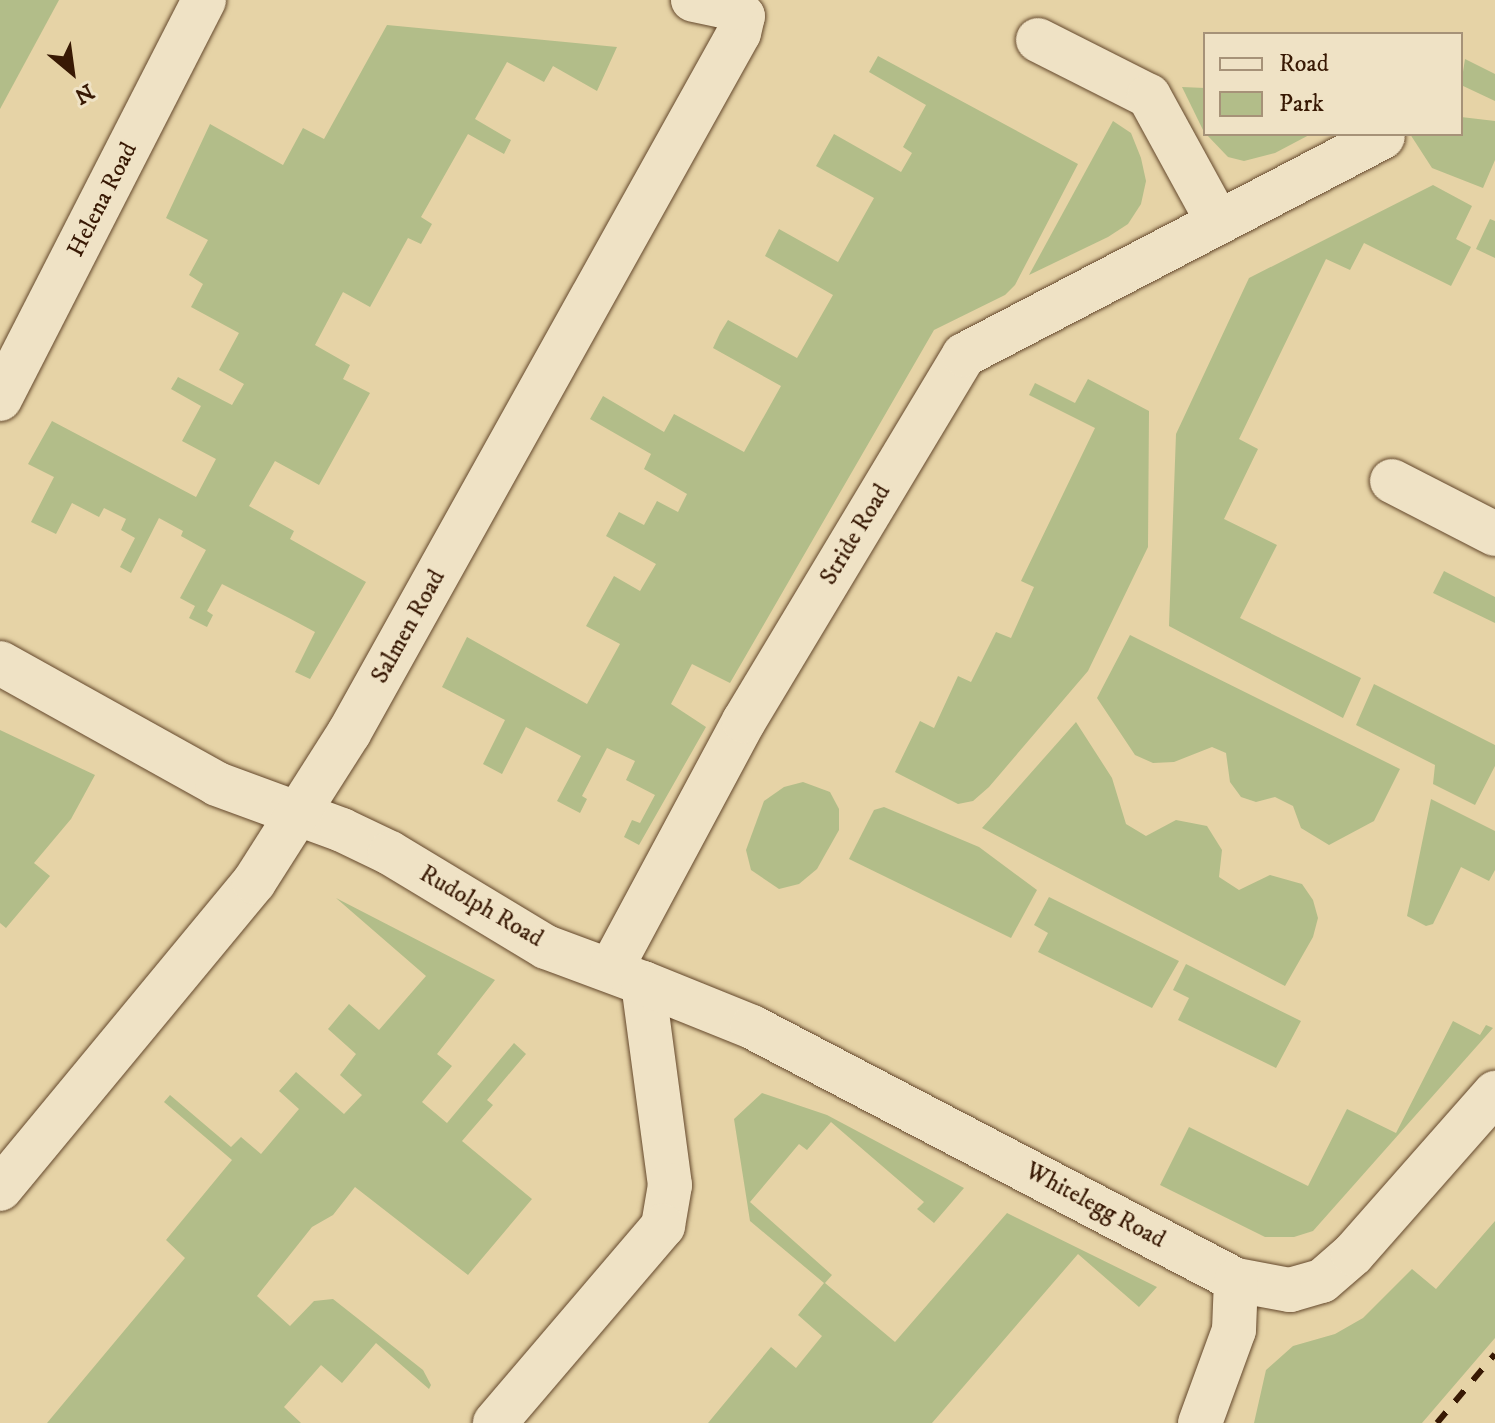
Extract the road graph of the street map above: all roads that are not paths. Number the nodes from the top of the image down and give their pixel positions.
1 (204, 0) edge
2 (693, 0) edge
3 (1038, 40) dead end
4 (1383, 137) dead end
5 (1218, 222) junction
6 (0, 399) edge
7 (1392, 481) dead end
8 (1495, 534) edge
9 (0, 663) edge
10 (297, 816) junction
11 (628, 975) junction
12 (1495, 1093) edge
13 (0, 1189) edge
14 (1236, 1280) junction
15 (495, 1423) edge
16 (1200, 1423) edge

1 - 6 street, Helena Road
2 - 10 street, Salmen Road
3 - 5 street
4 - 5 street, Stride Road
5 - 11 street, Stride Road
7 - 8 street
9 - 10 street, Rudolph Road
10 - 11 street, Rudolph Road
10 - 13 street, Salmen Road
11 - 14 street, Whitelegg Road
11 - 15 street
12 - 14 street, Whitelegg Road
14 - 16 street

